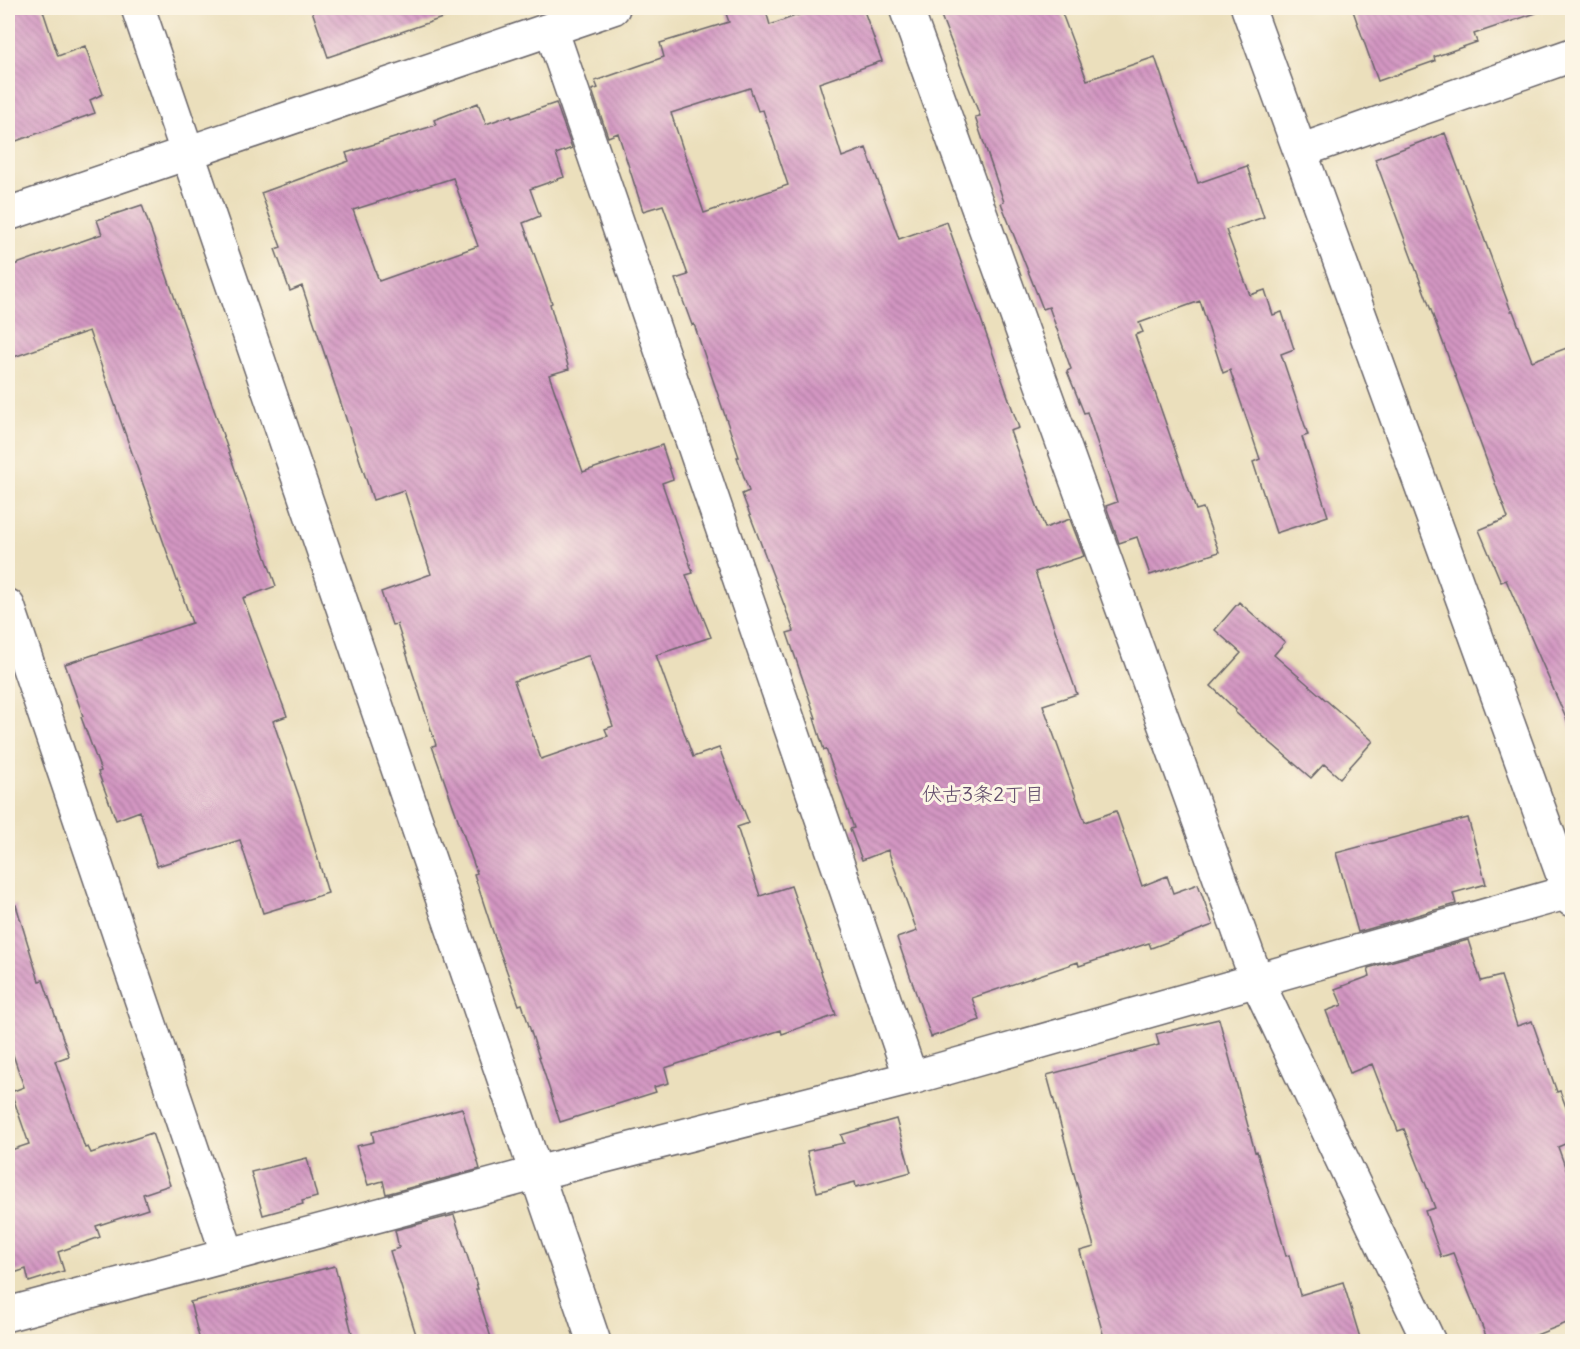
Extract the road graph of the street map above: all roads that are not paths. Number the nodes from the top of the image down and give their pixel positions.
1 (138, 8) edge
2 (613, 8) edge
3 (906, 8) edge
4 (1248, 8) edge
5 (551, 28) junction
6 (1572, 56) edge
7 (1300, 151) junction
8 (188, 153) junction
9 (8, 214) edge
10 (8, 606) edge
11 (1572, 894) edge
12 (1257, 981) junction
13 (910, 1078) junction
14 (537, 1173) junction
15 (228, 1255) junction
16 (8, 1314) edge
17 (594, 1341) edge
18 (1429, 1341) edge

1 - 8 street
2 - 5 street
3 - 12 street
4 - 7 street
5 - 8 street
5 - 13 street
6 - 7 street
7 - 11 street
8 - 9 street
8 - 14 street
10 - 15 street
11 - 12 street
12 - 13 street
12 - 18 street
13 - 14 street
14 - 15 street
14 - 17 street
15 - 16 street

